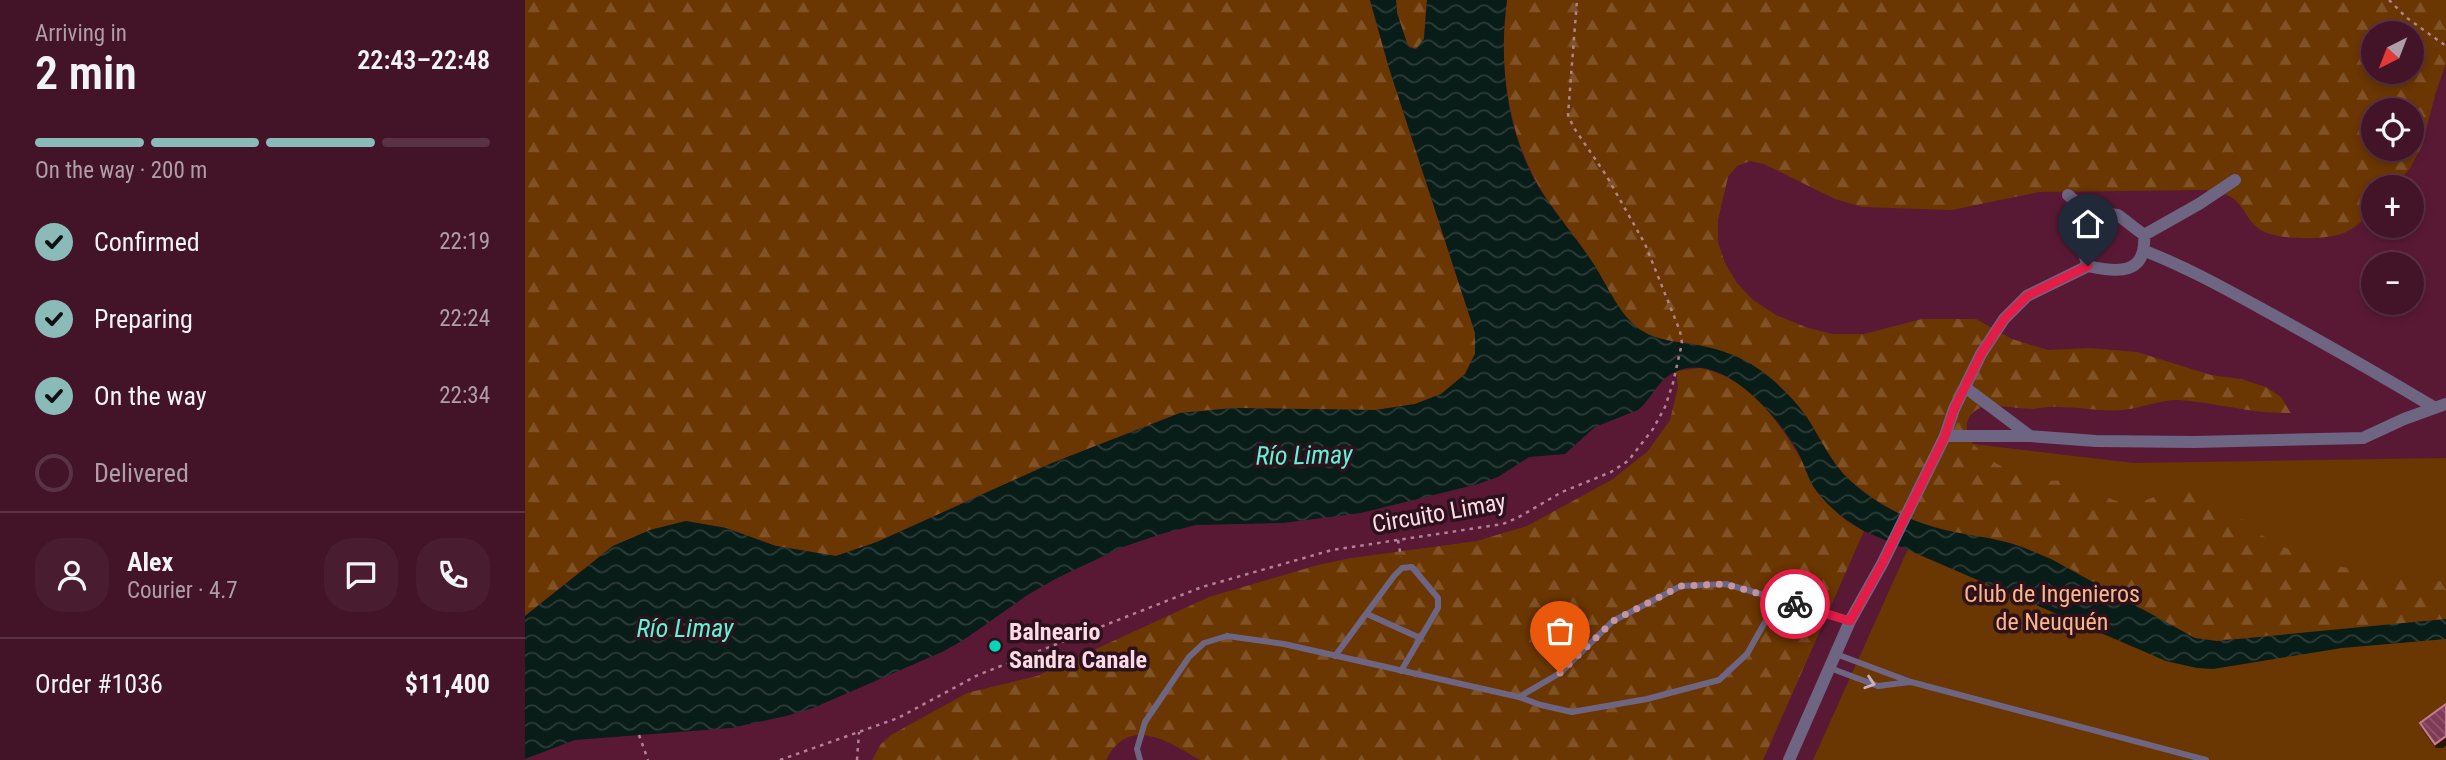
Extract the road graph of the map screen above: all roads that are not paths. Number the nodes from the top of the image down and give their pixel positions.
1 (2235, 180) dead end
2 (2068, 195) dead end
3 (2089, 221) junction
4 (2144, 235) junction
5 (2145, 251) junction
6 (2088, 266) junction
7 (1966, 388) junction
8 (2440, 406) edge
9 (1945, 436) junction
10 (2030, 436) junction
11 (1777, 599) junction
12 (1367, 614) junction
13 (1850, 621) junction
14 (1420, 638) junction
15 (1836, 654) junction
16 (1335, 656) junction
17 (1829, 668) junction
18 (1401, 671) junction
19 (1911, 682) junction
20 (1519, 697) junction
21 (1140, 760) edge
22 (1789, 760) edge
23 (2207, 760) edge

1 - 4 street
2 - 3 street
3 - 4 street
3 - 6 street
4 - 5 street
5 - 6 street
5 - 8 street
6 - 7 street
7 - 9 street
7 - 10 street
8 - 10 street
9 - 10 street
9 - 13 street
11 - 13 lane
11 - 20 lane
11 - 20 lane
12 - 14 lane
12 - 14 lane
12 - 16 lane
13 - 15 street
14 - 18 lane
15 - 17 street
15 - 19 lane
16 - 18 lane
16 - 21 lane
17 -> 19 lane
17 - 22 street
18 - 20 lane
19 - 23 lane

